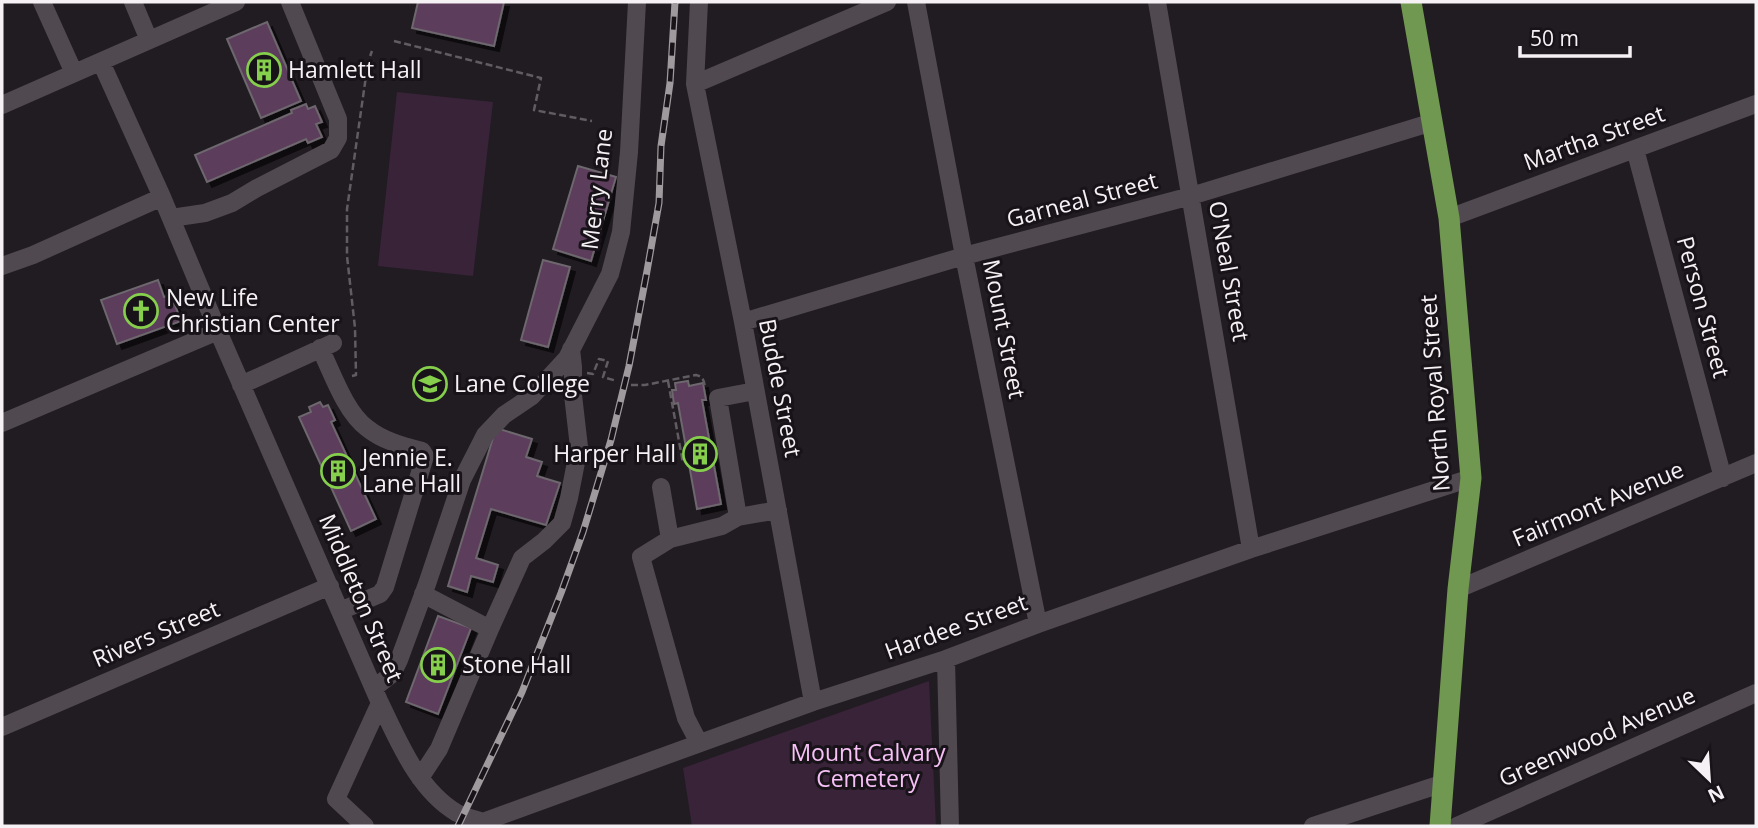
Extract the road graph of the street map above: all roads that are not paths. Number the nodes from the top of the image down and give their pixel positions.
1 (42, 2) edge
2 (133, 2) edge
3 (236, 2) edge
4 (290, 2) edge
5 (637, 2) edge
6 (699, 2) edge
7 (887, 2) edge
8 (916, 2) edge
9 (1157, 2) edge
10 (1411, 2) edge
11 (149, 40) junction
12 (101, 62) junction
13 (74, 74) junction
14 (695, 84) junction
15 (1756, 104) edge
16 (2, 105) edge
17 (1433, 122) junction
18 (1635, 149) junction
19 (1191, 196) junction
20 (162, 197) junction
21 (171, 218) junction
22 (1449, 218) junction
23 (964, 256) junction
24 (2, 266) edge
25 (743, 322) junction
26 (218, 331) junction
27 (571, 349) junction
28 (241, 385) junction
29 (755, 391) junction
30 (2, 423) edge
31 (1756, 463) edge
32 (1471, 478) junction
33 (1723, 478) junction
34 (661, 487) dead end
35 (778, 510) junction
36 (738, 517) junction
37 (670, 539) junction
38 (1251, 549) junction
39 (330, 586) junction
40 (1458, 589) junction
41 (423, 594) junction
42 (340, 611) junction
43 (1038, 624) junction
44 (490, 629) junction
45 (946, 659) junction
46 (1756, 693) edge
47 (377, 696) junction
48 (813, 702) junction
49 (2, 727) edge
50 (699, 743) junction
51 (420, 778) junction
52 (1444, 783) junction
53 (460, 814) joint
54 (483, 824) edge
55 (365, 826) edge
56 (950, 826) edge
57 (1313, 826) edge
58 (1440, 826) edge
59 (1457, 826) edge

1 - 13 street
2 - 11 street
3 - 11 street
4 - 21 street
5 - 27 street, Merry Lane
6 - 14 street, Budde Street
7 - 14 street
8 - 23 street, Mount Street
9 - 19 street, O'Neal Street
10 - 17 main road, North Royal Street
11 - 12 street
12 - 13 street
12 - 20 street, Middleton Street
13 - 16 street
14 - 25 street, Budde Street
15 - 18 street, Martha Street
17 - 19 street, Garneal Street
17 - 22 main road, North Royal Street
18 - 22 street, Martha Street
18 - 33 street, Person Street
19 - 23 street, Garneal Street
19 - 38 street, O'Neal Street
20 - 21 street, Middleton Street
20 - 24 street
21 - 26 street, Middleton Street
22 - 32 main road, North Royal Street
23 - 25 street, Garneal Street
23 - 43 street, Mount Street
25 - 29 street, Budde Street
26 - 28 street, Middleton Street
26 - 30 street
27 - 41 street, Merry Lane
27 - 44 street
28 - 39 street, Middleton Street
28 - 42 street
29 - 35 street, Budde Street
29 - 36 street
31 - 33 street, Fairmont Avenue
32 - 38 street, Hardee Street
32 - 40 main road, North Royal Street
33 - 40 street, Fairmont Avenue
34 - 37 street
35 - 36 street
35 - 48 street, Budde Street
36 - 37 street
37 - 50 street
38 - 43 street, Hardee Street
39 - 42 street, Middleton Street
39 - 49 street, Rivers Street
40 - 52 main road, North Royal Street
41 - 44 street
41 - 47 street, Merry Lane
42 - 47 street, Middleton Street
43 - 45 street, Hardee Street
44 - 51 street
45 - 48 street, Hardee Street
45 - 56 street
46 - 59 street, Greenwood Avenue
47 - 51 street, Middleton Street
47 - 55 street, Merry Lane
48 - 50 street, Hardee Street
50 - 54 street, Hardee Street
51 - 53 street, Middleton Street
52 - 57 street
52 - 58 main road, North Royal Street
53 - 54 street, Hardee Street

